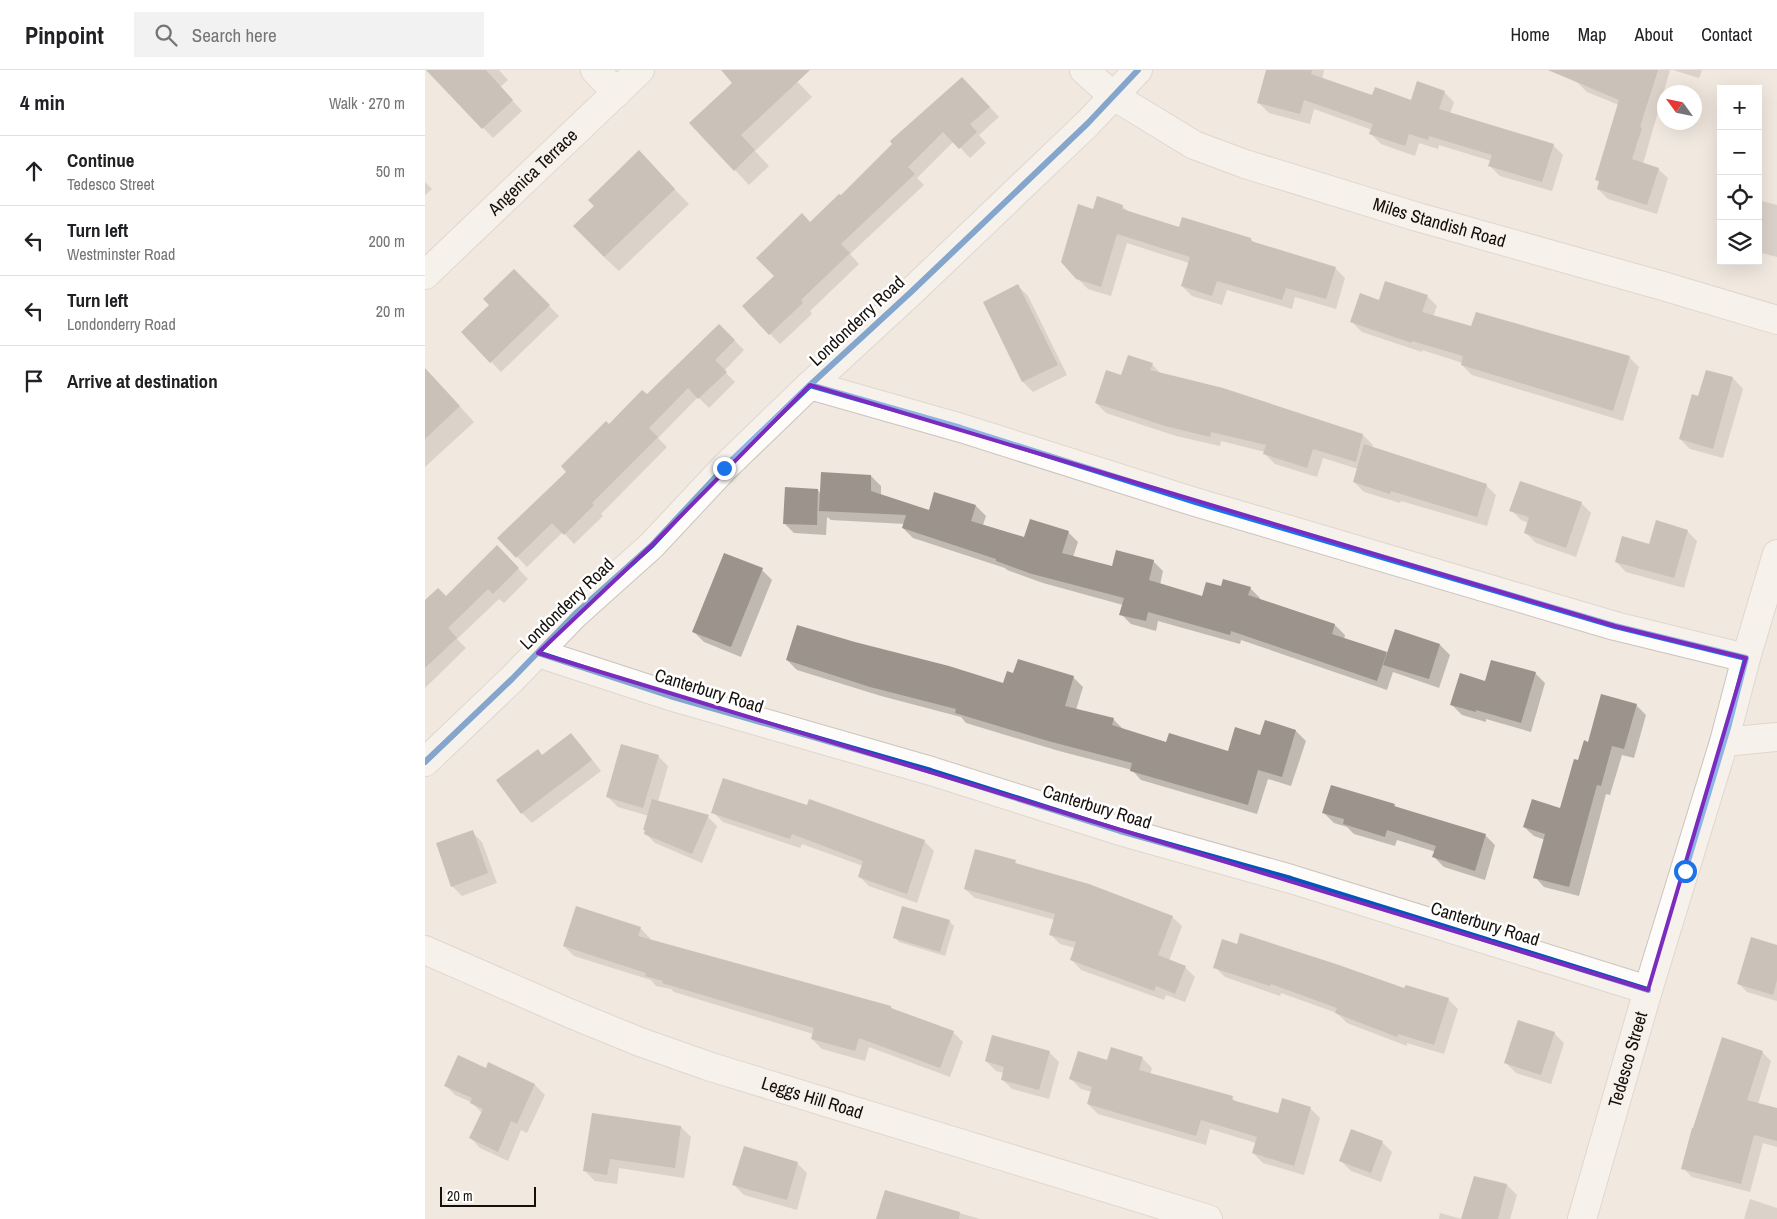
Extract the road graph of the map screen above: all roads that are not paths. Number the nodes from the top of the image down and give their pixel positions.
1 (595, 70) edge
2 (640, 70) edge
3 (1084, 70) edge
4 (1139, 70) edge
5 (617, 93) junction
6 (1114, 96) junction
7 (425, 275) edge
8 (1777, 320) edge
9 (810, 385) junction
10 (1777, 554) edge
11 (537, 653) junction
12 (1746, 658) junction
13 (1777, 737) edge
14 (1724, 742) junction
15 (425, 762) edge
16 (425, 950) edge
17 (1648, 990) junction
18 (1208, 1219) edge
19 (1582, 1219) edge

1 - 5 street
2 - 5 street, Angenica Terrace
3 - 6 street, Miles Standish Road
4 - 6 street, Londonderry Road
5 - 7 street, Angenica Terrace
6 - 8 street, Miles Standish Road
6 - 9 street, Londonderry Road
9 - 11 street, Londonderry Road
9 - 12 street
10 - 12 street, Tedesco Street
11 - 15 street, Londonderry Road
11 - 17 street, Canterbury Road
12 - 14 street, Tedesco Street
13 - 14 street
14 - 17 street, Tedesco Street
16 - 18 street, Leggs Hill Road
17 - 19 street, Tedesco Street

